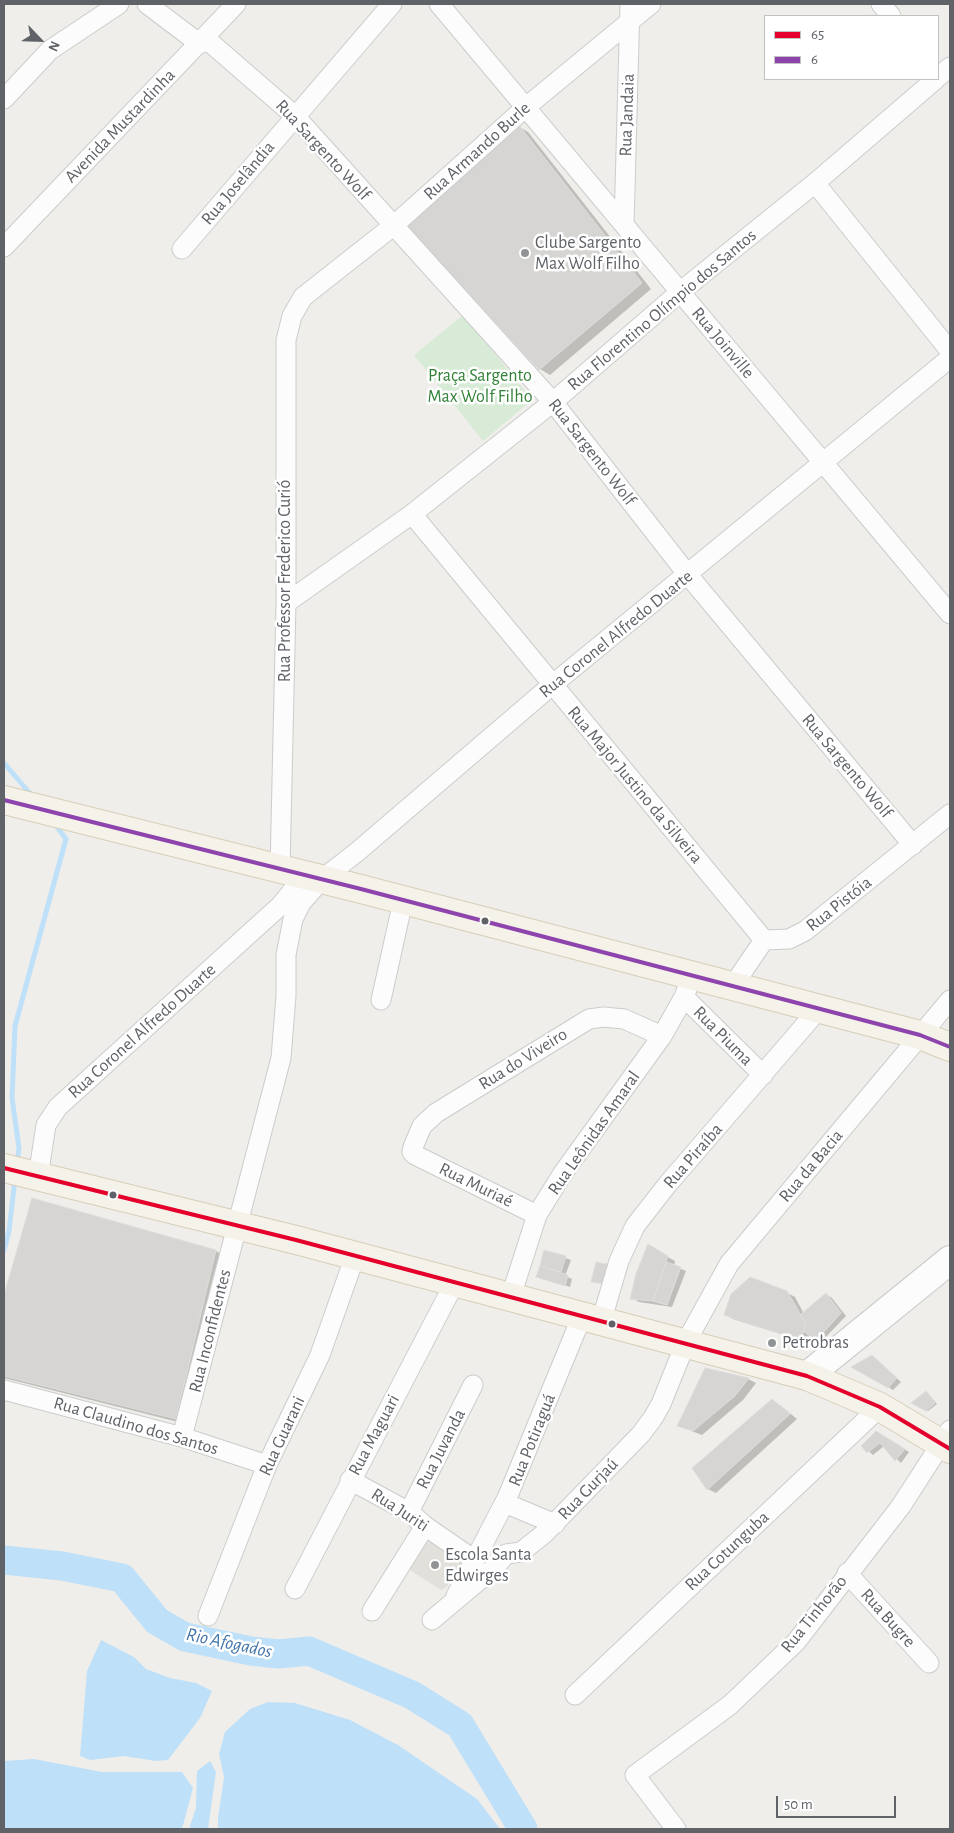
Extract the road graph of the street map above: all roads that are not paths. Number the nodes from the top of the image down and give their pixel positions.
1 (120, 4) edge
2 (147, 4) edge
3 (236, 4) edge
4 (392, 4) edge
5 (439, 4) edge
6 (651, 4) edge
7 (881, 4) edge
8 (630, 13) edge
9 (891, 15) edge
10 (202, 41) junction
11 (937, 80) edge
12 (4, 99) edge
13 (526, 107) junction
14 (295, 116) junction
15 (815, 183) junction
16 (624, 225) junction
17 (393, 226) junction
18 (4, 247) edge
19 (182, 249) dead end
20 (680, 292) junction
21 (303, 297) joint
22 (950, 352) edge
23 (950, 358) edge
24 (553, 402) junction
25 (823, 462) junction
26 (412, 514) junction
27 (688, 574) junction
28 (947, 602) edge
29 (286, 604) junction
30 (552, 685) junction
31 (14, 803) edge
32 (950, 814) edge
33 (913, 845) junction
34 (302, 875) junction
35 (403, 901) junction
36 (287, 912) junction
37 (764, 940) junction
38 (688, 987) junction
39 (732, 987) junction
40 (381, 1000) dead end
41 (950, 1000) edge
42 (818, 1010) junction
43 (920, 1035) junction
44 (662, 1036) junction
45 (950, 1047) edge
46 (763, 1075) junction
47 (415, 1155) joint
48 (23, 1173) edge
49 (537, 1215) junction
50 (237, 1225) junction
51 (355, 1256) junction
52 (950, 1260) edge
53 (455, 1282) junction
54 (511, 1296) junction
55 (592, 1319) junction
56 (686, 1342) junction
57 (807, 1376) junction
58 (473, 1386) dead end
59 (4, 1390) edge
60 (880, 1407) junction
61 (182, 1437) junction
62 (947, 1441) edge
63 (267, 1465) junction
64 (350, 1480) junction
65 (505, 1502) junction
66 (409, 1512) junction
67 (555, 1524) junction
68 (424, 1526) junction
69 (473, 1559) junction
70 (847, 1573) junction
71 (295, 1590) dead end
72 (453, 1601) junction
73 (372, 1611) dead end
74 (208, 1616) dead end
75 (432, 1620) dead end
76 (929, 1663) dead end
77 (575, 1695) dead end
78 (676, 1829) edge

1 - 12 street
2 - 10 street, Rua Sargento Wolf
3 - 10 street, Avenida Mustardinha
4 - 14 street, Rua Joselândia
5 - 13 street, Rua Joinville
6 - 8 street, Rua Armando Burle
7 - 9 street
8 - 13 street, Rua Armando Burle
8 - 16 street, Rua Jandaia
10 - 14 street, Rua Sargento Wolf
10 - 18 street, Avenida Mustardinha
11 - 15 street, Rua Florentino Olímpio dos Santos
13 - 16 street, Rua Joinville
13 - 17 street, Rua Armando Burle
14 - 17 street, Rua Sargento Wolf
14 - 19 street, Rua Joselândia
15 - 20 street, Rua Florentino Olímpio dos Santos
15 - 22 street
16 - 20 street, Rua Joinville
17 - 21 street, Rua Armando Burle
17 - 24 street, Rua Sargento Wolf
20 - 24 street, Rua Florentino Olímpio dos Santos
20 - 25 street, Rua Joinville
21 - 29 street, Rua Professor Frederico Curió
23 - 25 street, Rua Coronel Alfredo Duarte
24 - 26 street, Rua Florentino Olímpio dos Santos
24 - 27 street, Rua Sargento Wolf
25 - 27 street, Rua Coronel Alfredo Duarte
25 - 28 street, Rua Joinville
26 - 29 street, Rua Florentino Olímpio dos Santos
26 - 30 street, Rua Major Justino da Silveira
27 - 30 street, Rua Coronel Alfredo Duarte
27 - 33 street, Rua Sargento Wolf
29 - 34 street, Rua Professor Frederico Curió
30 - 34 street, Rua Coronel Alfredo Duarte
30 - 37 street, Rua Major Justino da Silveira
31 - 34 main road
32 - 33 street, Rua Pistóia
33 - 37 street, Rua Pistóia
34 - 35 main road
34 - 36 street, Rua Coronel Alfredo Duarte
35 - 38 main road
35 - 40 street
36 - 48 street, Rua Coronel Alfredo Duarte
36 - 50 street
37 - 39 street
38 - 39 main road
38 - 44 street, Rua Leônidas Amaral
38 - 46 street, Rua Piuma
39 - 42 main road
41 - 43 street, Rua da Bacia
42 - 43 main road
42 - 46 street, Rua Piraíba
43 - 45 main road
43 - 56 street, Rua da Bacia
44 - 47 street, Rua do Viveiro
44 - 49 street, Rua Leônidas Amaral
46 - 55 street, Rua Piraíba
47 - 49 street, Rua Muriaé
48 - 50 main road
49 - 54 street, Rua Leônidas Amaral
50 - 51 main road
50 - 61 street, Rua Inconfidentes
51 - 53 main road
51 - 63 street, Rua Guarani
52 - 57 main road
53 - 54 main road
53 - 64 street, Rua Maguari
54 - 55 main road
55 - 56 main road
55 - 65 street, Rua Potiraguá
56 - 57 main road
56 - 67 street, Rua Gurjaú
57 - 60 main road
58 - 66 street, Rua Juvanda
59 - 61 street, Rua Claudino dos Santos
60 - 62 main road
60 - 77 street, Rua Cotunguba
61 - 63 street, Rua Claudino dos Santos
62 - 70 street, Rua Tinhorão
63 - 74 street, Rua Guarani
64 - 66 street, Rua Juriti
64 - 71 street, Rua Maguari
65 - 67 street
65 - 69 street, Rua Potiraguá
66 - 68 street, Rua Juriti
67 - 72 street, Rua Gurjaú
68 - 69 street, Rua Juriti
68 - 73 street
69 - 72 street, Rua Gurjaú
70 - 76 street, Rua Bugre
70 - 78 street, Rua Tinhorão
72 - 75 street, Rua Gurjaú

